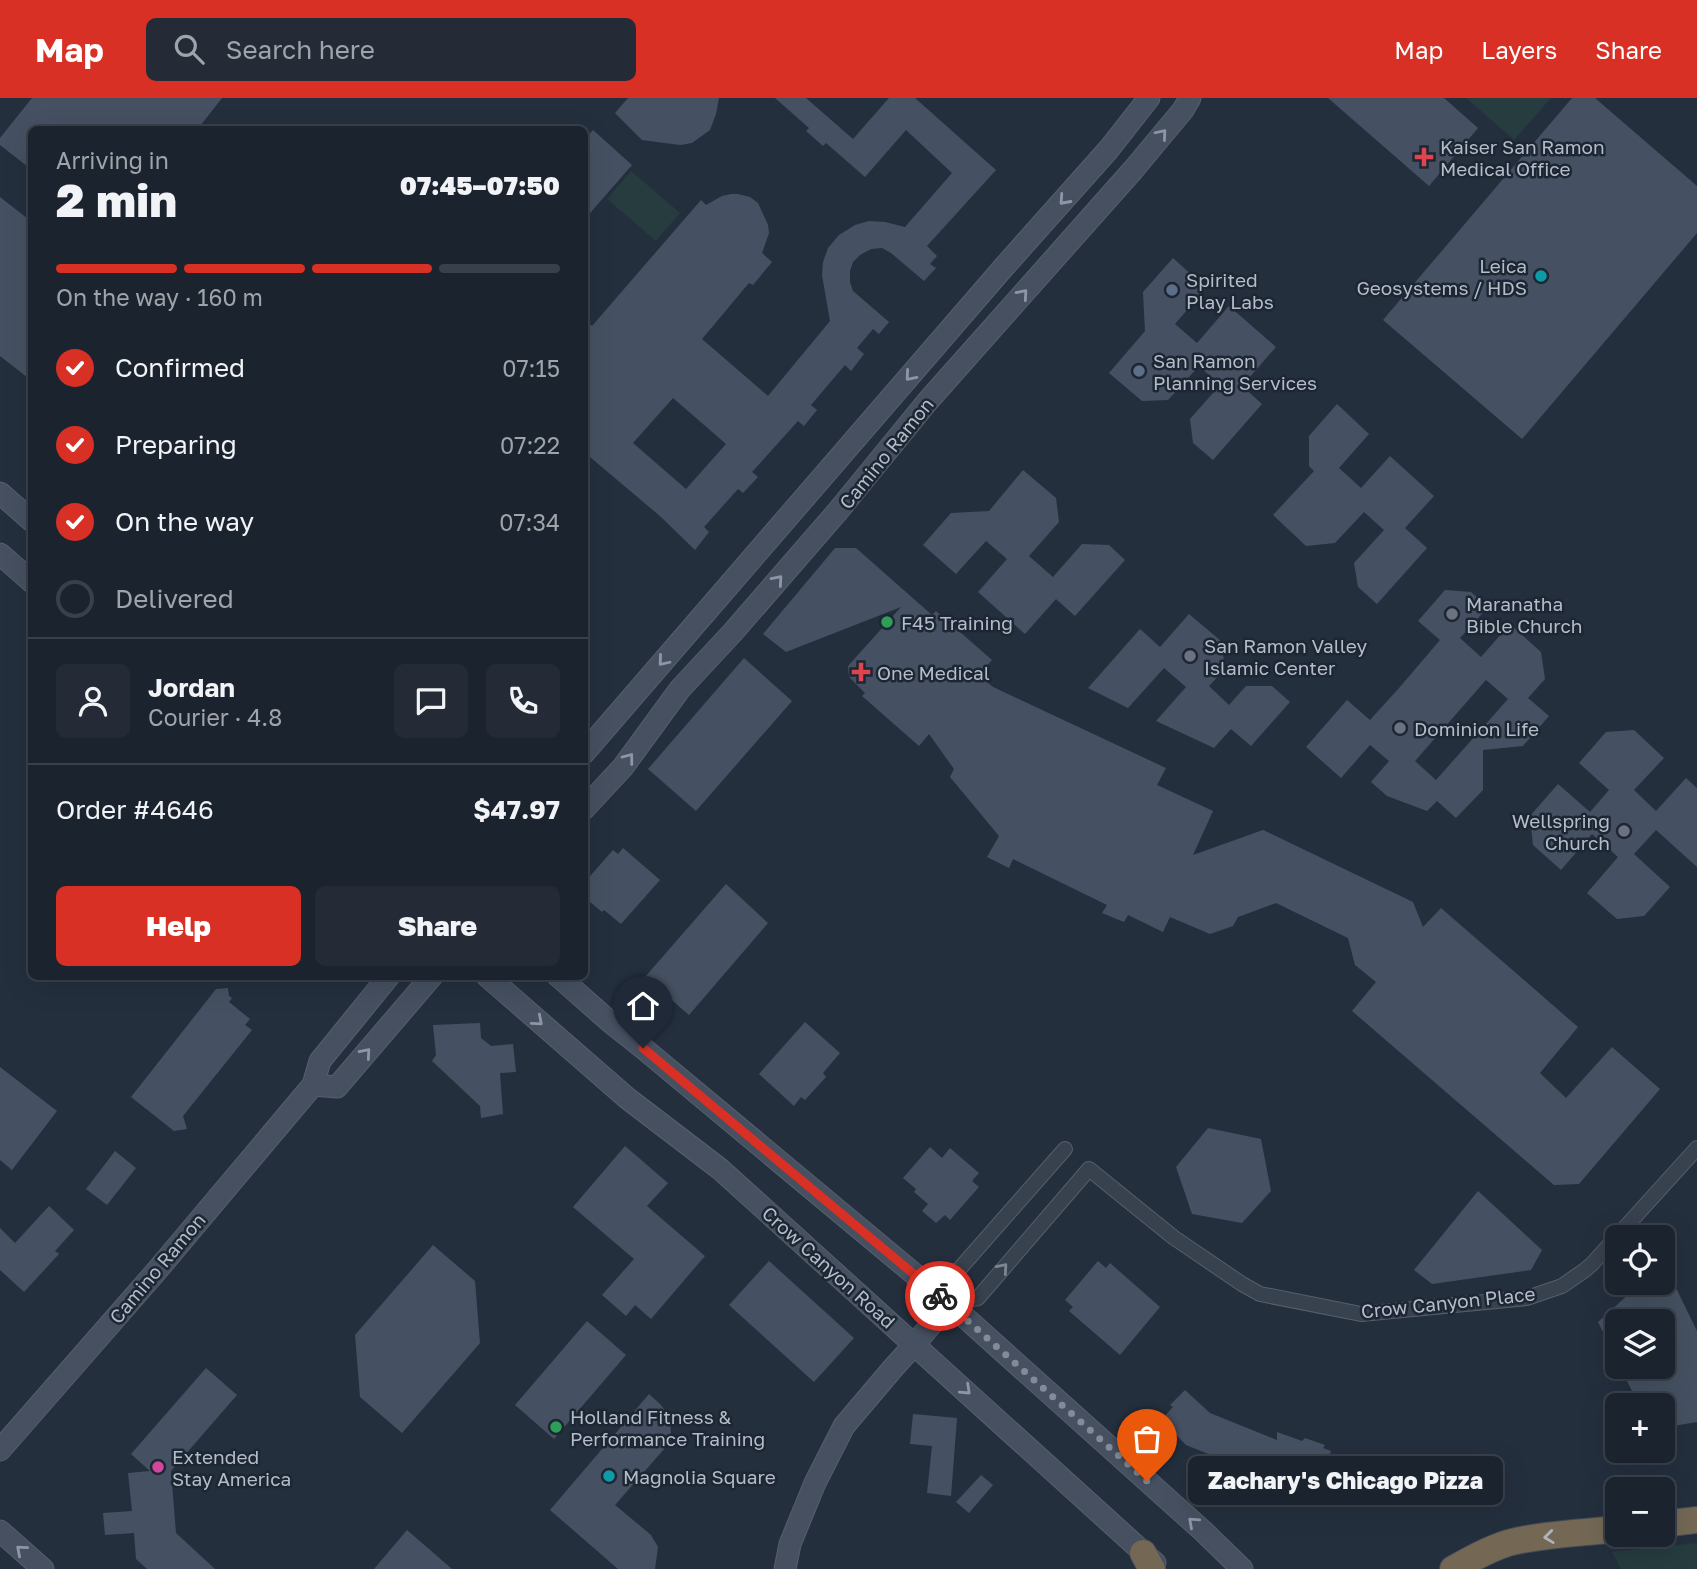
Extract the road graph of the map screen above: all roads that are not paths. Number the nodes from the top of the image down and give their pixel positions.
1 (1149, 98) edge
2 (1190, 98) edge
3 (0, 493) edge
4 (28, 518) edge
5 (0, 554) edge
6 (28, 578) edge
7 (588, 748) edge
8 (588, 805) edge
9 (386, 980) edge
10 (429, 980) edge
11 (491, 980) edge
12 (563, 980) edge
13 (313, 1085) junction
14 (1697, 1148) edge
15 (1065, 1149) dead end
16 (948, 1303) junction
17 (915, 1344) junction
18 (0, 1450) edge
19 (1697, 1520) edge
20 (1675, 1523) edge
21 (1605, 1530) edge
22 (0, 1531) edge
23 (1152, 1564) edge
24 (43, 1569) edge
25 (785, 1569) edge
26 (1242, 1569) edge
27 (1454, 1569) edge

1 -> 7 street, Camino Ramon
8 -> 2 street, Camino Ramon
3 - 4 street
5 - 6 street
9 - 13 street, Camino Ramon
13 -> 10 street
11 -> 17 street, Crow Canyon Road
12 - 16 street
13 - 18 street, Camino Ramon
16 -> 14 street, Crow Canyon Place
15 - 16 street
16 - 17 street
26 -> 16 street
17 -> 23 street, Crow Canyon Road
17 - 25 street
19 - 20 highway
21 -> 27 highway
24 -> 22 street

